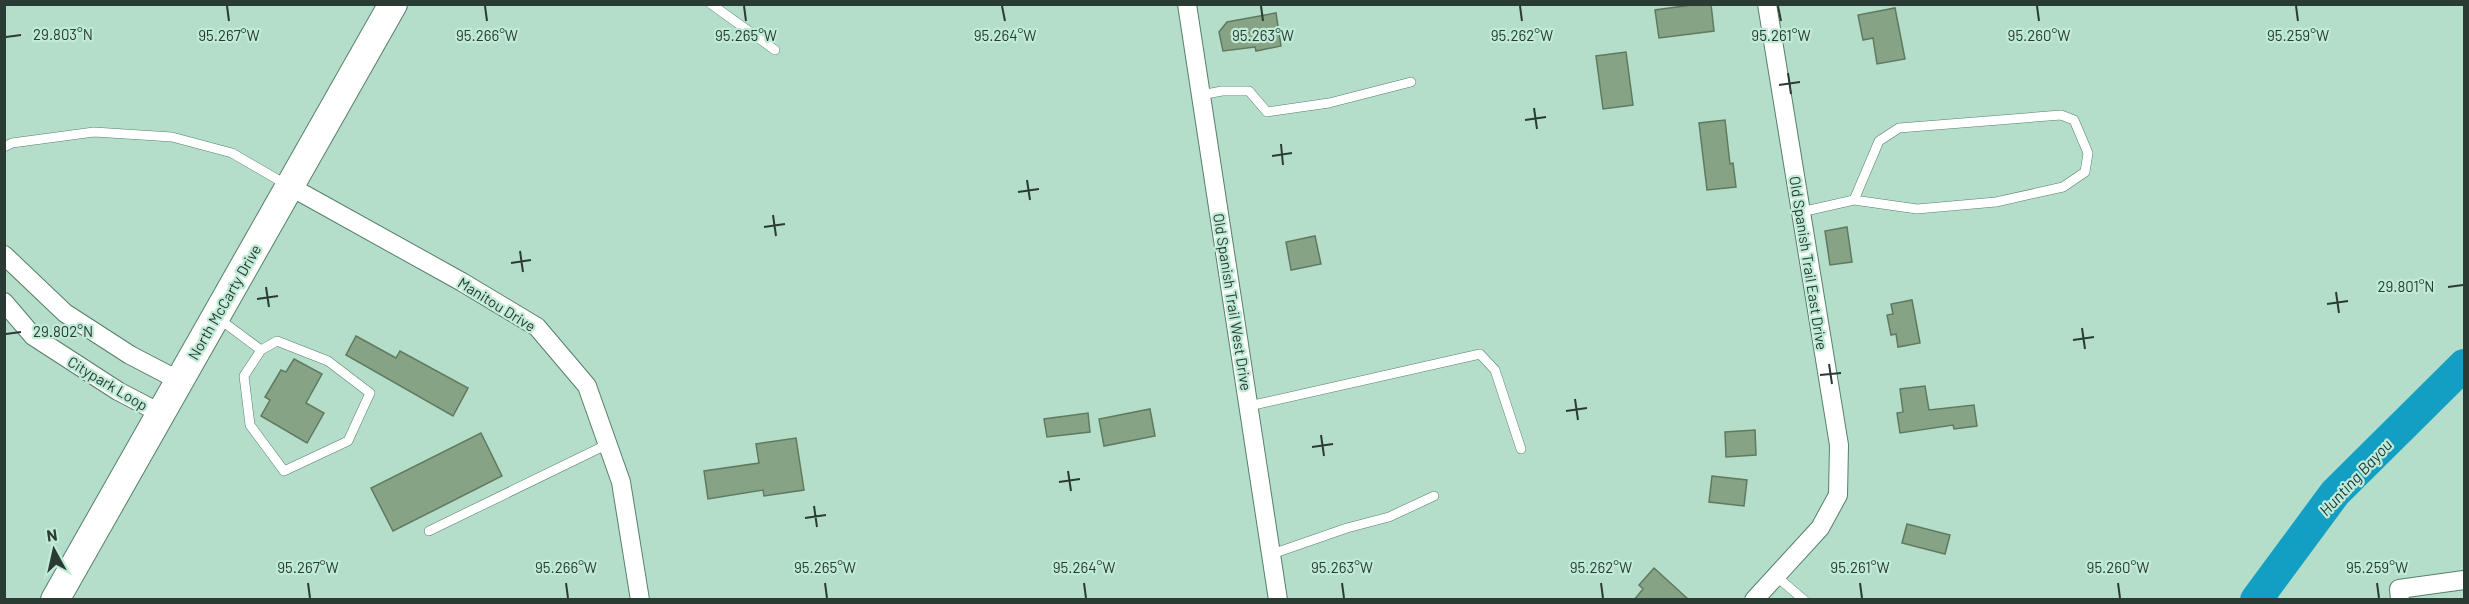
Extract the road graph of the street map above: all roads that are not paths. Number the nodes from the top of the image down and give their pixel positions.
1 (393, 4) edge
2 (711, 4) edge
3 (1187, 4) edge
4 (1767, 4) edge
5 (775, 50) dead end
6 (1411, 82) dead end
7 (1201, 95) junction
8 (4, 147) edge
9 (291, 187) junction
10 (1854, 200) junction
11 (1801, 212) junction
12 (4, 255) edge
13 (4, 302) edge
14 (216, 317) junction
15 (261, 350) junction
16 (178, 380) junction
17 (1249, 406) junction
18 (160, 413) junction
19 (608, 444) junction
20 (1521, 449) dead end
21 (1434, 496) dead end
22 (429, 531) dead end
23 (1272, 554) junction
24 (1776, 576) junction
25 (2464, 580) edge
26 (2399, 595) edge
27 (55, 600) edge
28 (640, 600) edge
29 (1278, 600) edge
30 (1754, 600) edge
31 (1803, 600) edge

1 - 9 main road, North McCarty Drive
2 - 5 lane
3 - 7 street, Old Spanish Trail West Drive
4 - 11 street, Old Spanish Trail East Drive
6 - 7 lane
7 - 17 street, Old Spanish Trail West Drive
8 - 9 lane
9 - 14 main road, North McCarty Drive
9 - 19 street, Manitou Drive
10 - 10 lane
10 - 11 lane
11 - 24 street, Old Spanish Trail East Drive
12 - 16 street
13 - 18 street, Citypark Loop
14 - 15 lane
14 - 16 main road, North McCarty Drive
15 - 15 lane
16 - 18 main road, North McCarty Drive
17 - 20 lane
17 - 23 street, Old Spanish Trail West Drive
18 - 27 main road, North McCarty Drive
19 - 22 lane
19 - 28 street, Manitou Drive
21 - 23 lane
23 - 29 street, Old Spanish Trail West Drive
24 - 30 street, Old Spanish Trail East Drive
24 - 31 lane
25 - 26 street

